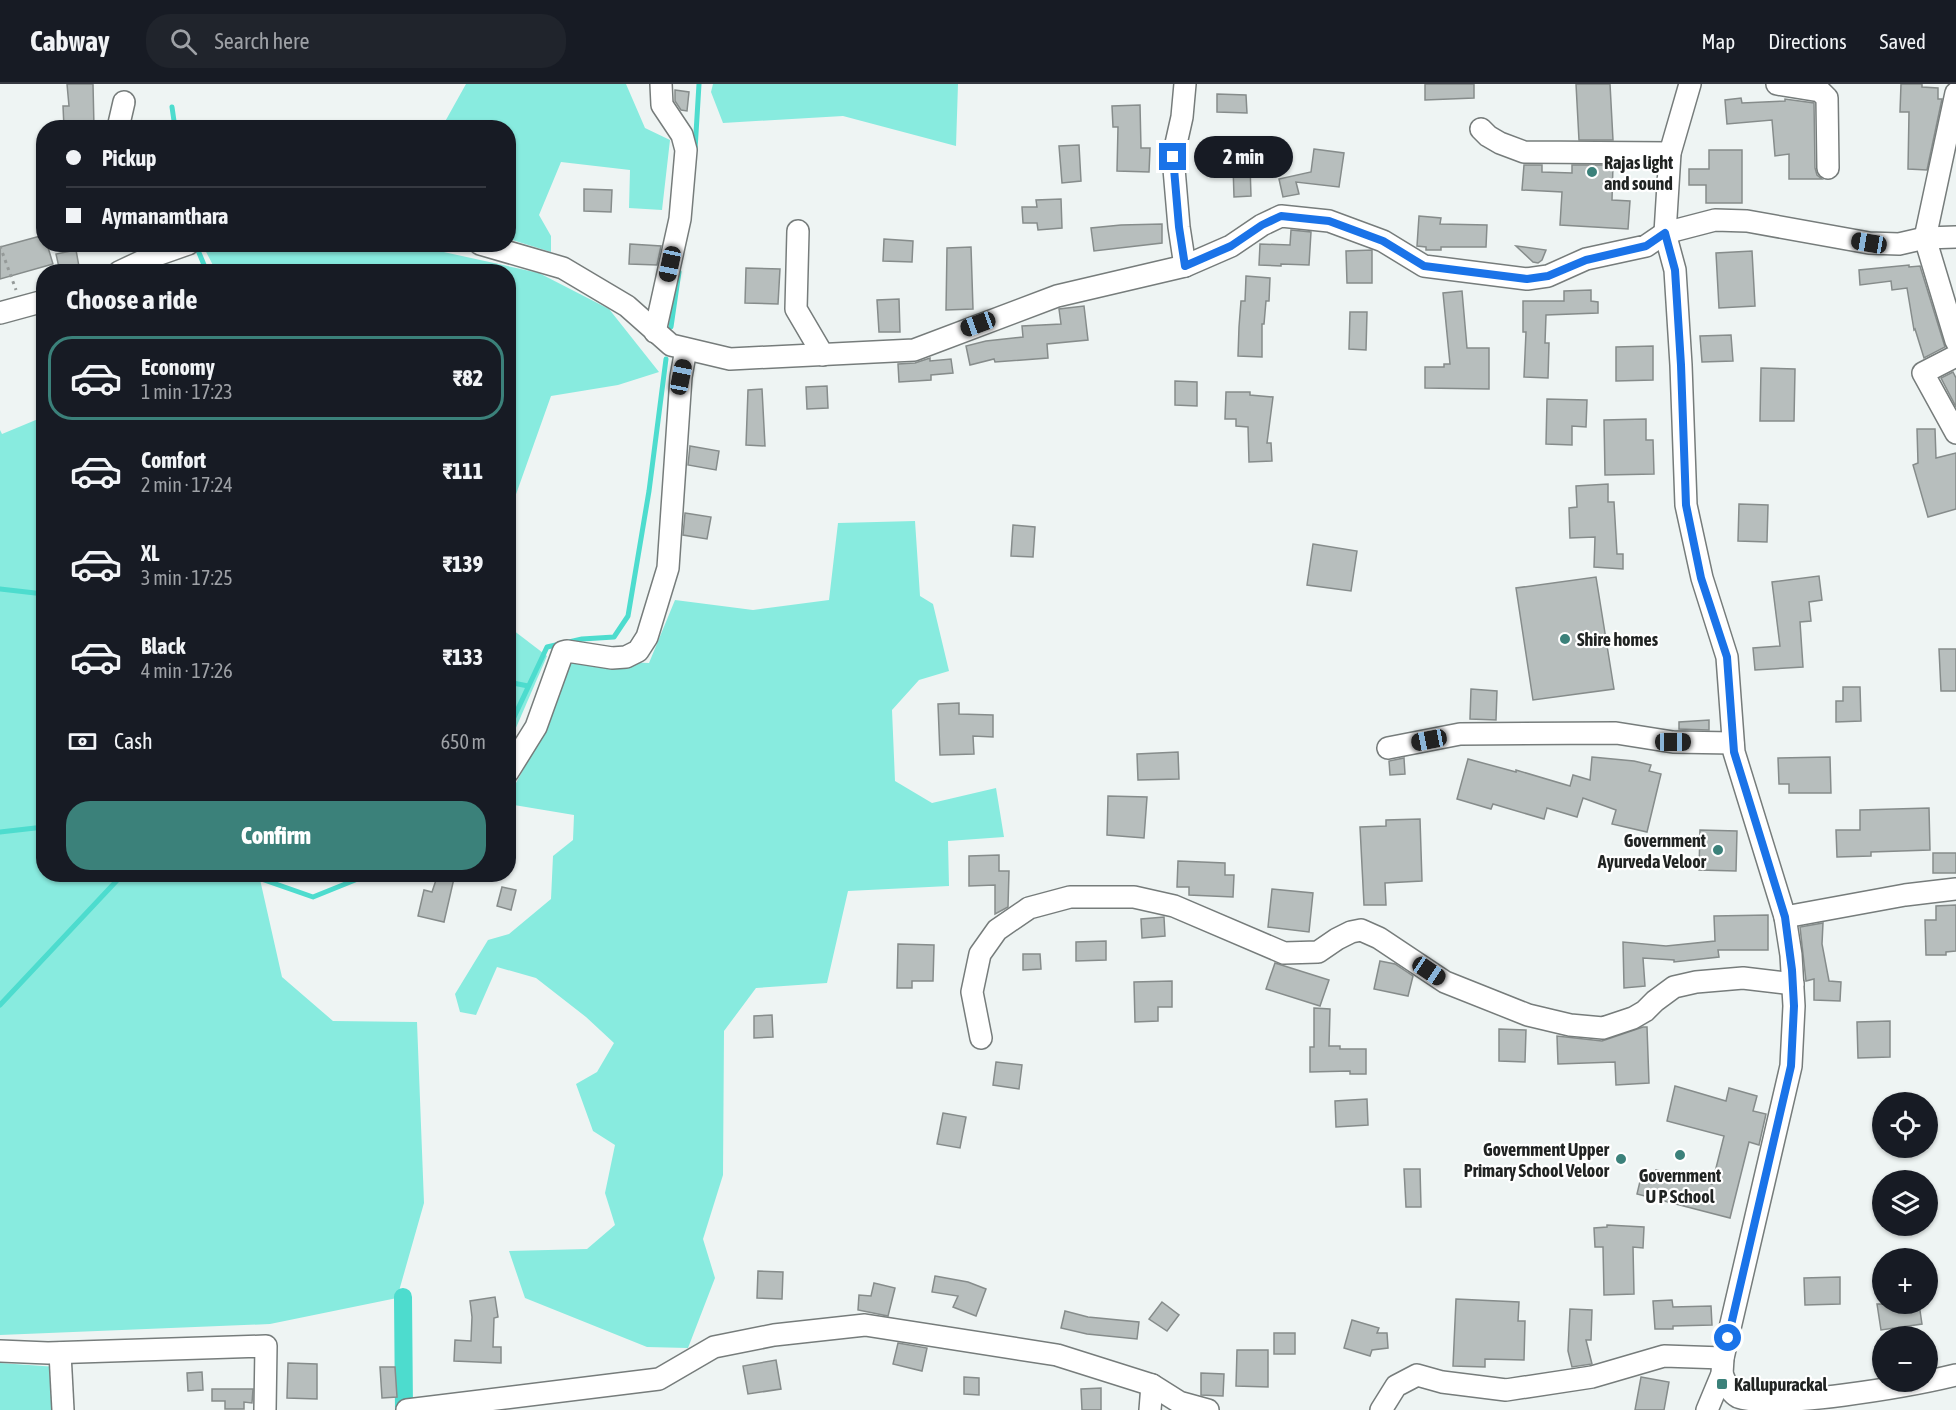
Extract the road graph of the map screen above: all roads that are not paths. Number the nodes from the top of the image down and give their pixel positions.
1 (661, 84) edge
2 (1185, 84) edge
3 (1690, 84) edge
4 (1777, 84) edge
5 (1956, 93) edge
6 (124, 102) dead end
7 (120, 120) edge
8 (1481, 129) dead end
9 (1670, 153) junction
10 (1828, 168) dead end
11 (798, 231) dead end
12 (1665, 233) junction
13 (1956, 237) edge
14 (1925, 238) junction
15 (148, 252) edge
16 (508, 252) edge
17 (130, 264) edge
18 (1185, 266) junction
19 (36, 303) edge
20 (0, 313) edge
21 (655, 332) junction
22 (1956, 341) edge
23 (686, 349) junction
24 (823, 355) junction
25 (1956, 356) edge
26 (1956, 434) edge
27 (1733, 743) junction
28 (1388, 748) dead end
29 (516, 759) edge
30 (1956, 889) edge
31 (1785, 917) junction
32 (1793, 984) junction
33 (981, 1038) dead end
34 (0, 1351) edge
35 (60, 1353) junction
36 (1722, 1366) junction
37 (1956, 1375) edge
38 (1152, 1385) junction
39 (410, 1409) edge
40 (63, 1410) edge
41 (265, 1410) edge
42 (1150, 1410) edge
43 (1208, 1410) edge
44 (1382, 1410) edge
45 (1707, 1410) edge

1 - 21 street
2 - 18 street
3 - 9 street
4 - 10 street
5 - 14 street
6 - 7 street
8 - 9 street
9 - 12 street
11 - 24 street
12 - 14 street
12 - 18 street
12 - 27 street
13 - 14 street
14 - 22 street
15 - 17 street
16 - 21 street
18 - 24 street
19 - 20 street
21 - 23 street
23 - 24 street
23 - 29 street
25 - 26 street
27 - 28 street
27 - 31 street
30 - 31 street
31 - 32 street
32 - 33 street
32 - 36 street
34 - 35 street
35 - 40 street
35 - 41 street
36 - 37 street
36 - 44 street
36 - 45 street
38 - 39 street
38 - 42 street
38 - 43 street

